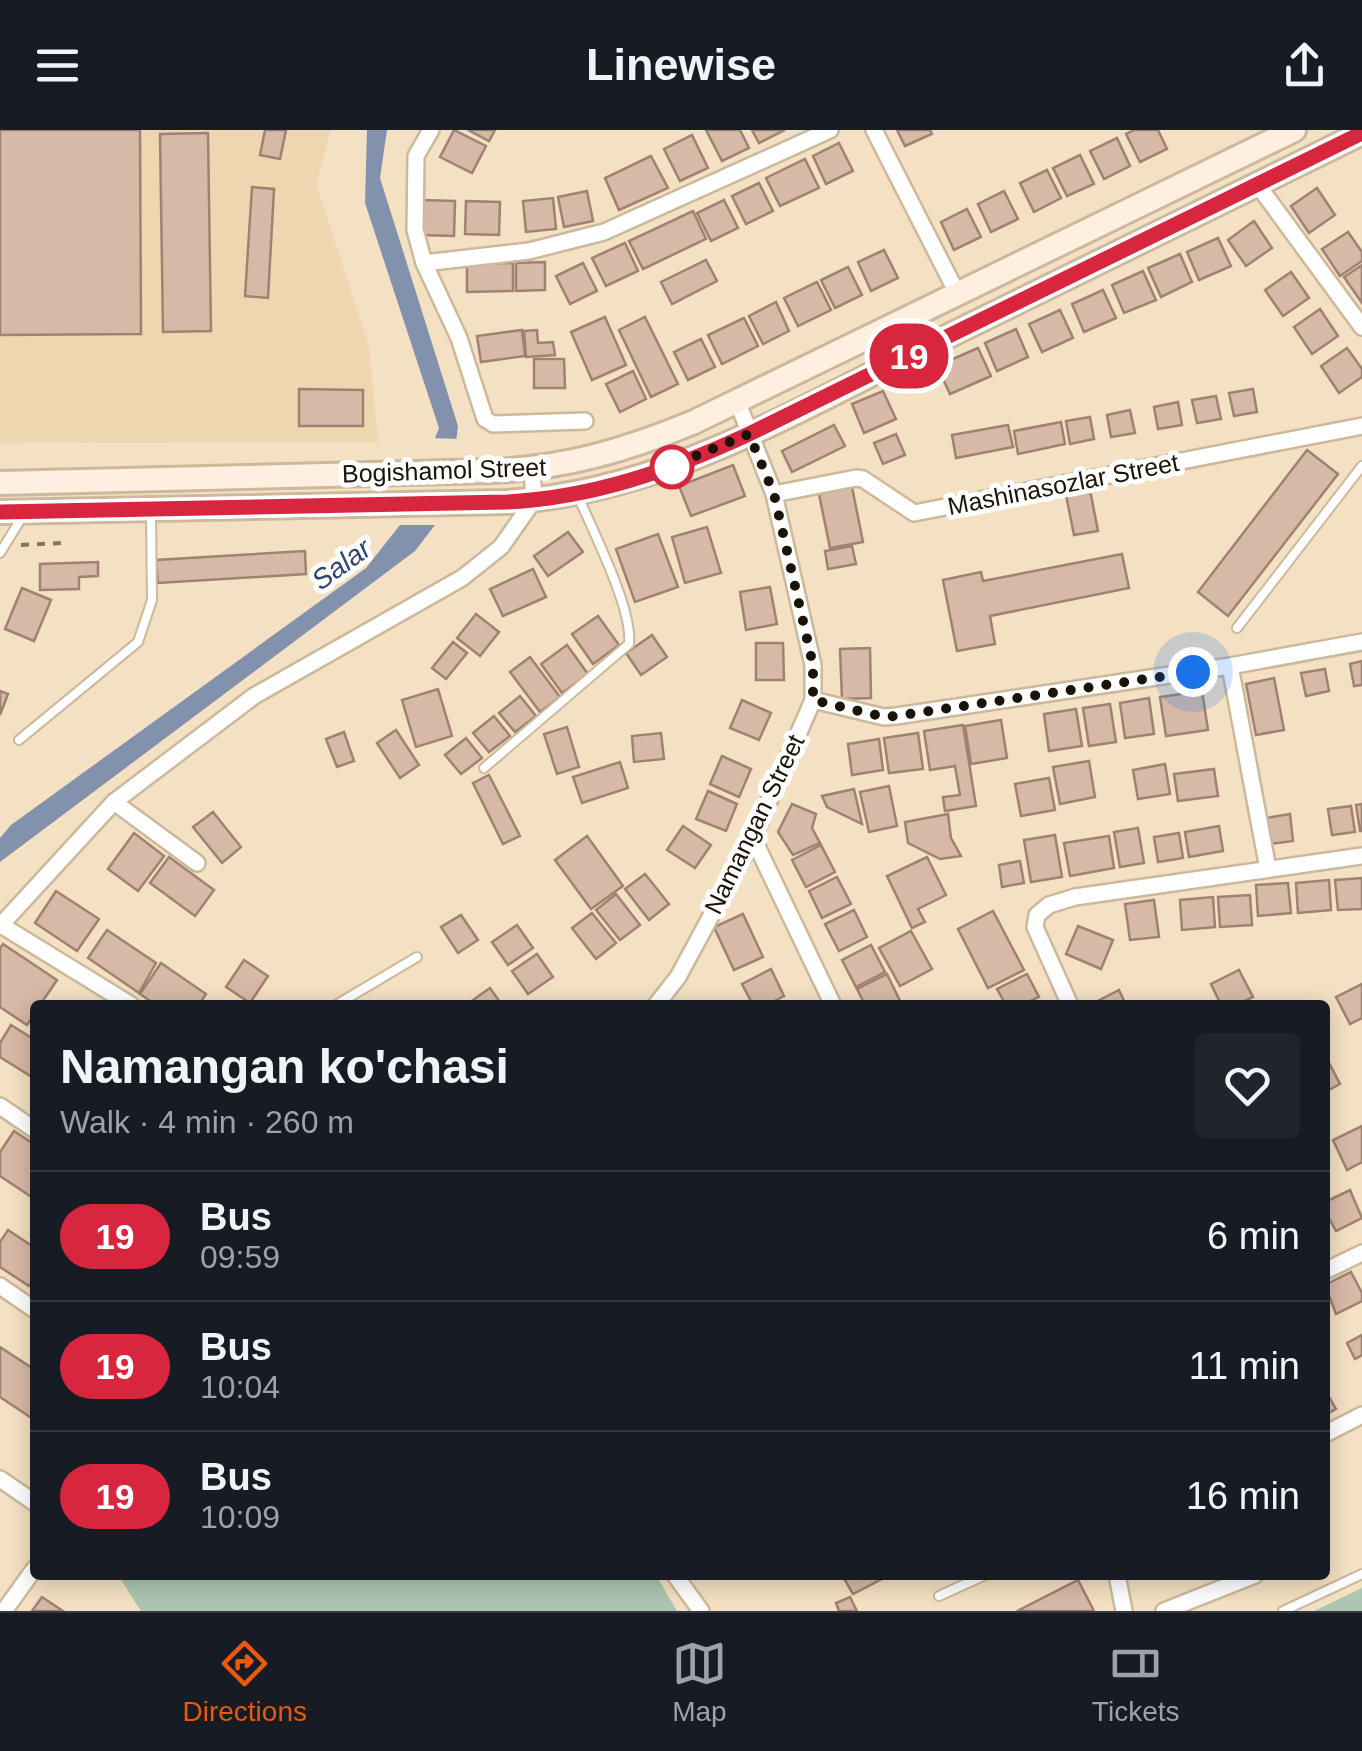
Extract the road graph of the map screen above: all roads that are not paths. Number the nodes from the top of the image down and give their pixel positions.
1 (431, 130) edge
2 (830, 130) edge
3 (874, 130) edge
4 (1294, 130) edge
5 (1362, 133) edge
6 (1257, 184) junction
7 (424, 263) junction
8 (957, 293) junction
9 (1362, 327) edge
10 (737, 401) junction
11 (586, 421) dead end
12 (1362, 426) edge
13 (749, 434) junction
14 (1362, 466) edge
15 (532, 469) junction
16 (0, 483) edge
17 (577, 494) junction
18 (774, 494) junction
19 (534, 500) junction
20 (151, 509) junction
21 (0, 512) edge
22 (26, 512) junction
23 (2, 549) edge
24 (1237, 628) dead end
25 (1362, 642) edge
26 (1230, 666) junction
27 (813, 700) junction
28 (19, 740) dead end
29 (484, 768) dead end
30 (114, 802) junction
31 (753, 838) junction
32 (1362, 856) edge
33 (196, 863) dead end
34 (1268, 869) junction
35 (0, 925) edge
36 (417, 957) dead end
37 (123, 1000) edge
38 (344, 1000) edge
39 (660, 1000) edge
40 (831, 1000) edge
41 (1068, 1000) edge
42 (0, 1106) edge
43 (30, 1127) edge
44 (1362, 1253) edge
45 (1330, 1269) edge
46 (0, 1286) edge
47 (30, 1307) edge
48 (1362, 1415) edge
49 (1330, 1431) edge
50 (0, 1478) edge
51 (30, 1499) edge
52 (1362, 1574) edge
53 (30, 1575) edge
54 (678, 1580) edge
55 (974, 1580) edge
56 (1118, 1580) edge
57 (1242, 1580) edge
58 (939, 1596) dead end
59 (4, 1611) edge
60 (700, 1611) edge
61 (1124, 1611) edge
62 (1164, 1611) edge
63 (1284, 1611) edge

1 - 7 street
2 - 7 street
3 - 8 street
4 - 8 main road, Bogishamol Street
5 - 6 main road, Bogishamol Street
6 - 9 street
6 - 13 main road, Bogishamol Street
7 - 11 street
8 - 10 main road, Bogishamol Street
10 - 13 street, Namangan Street
10 - 15 main road, Bogishamol Street
12 - 18 street, Mashinasozlar Street
13 - 17 main road, Bogishamol Street
13 - 18 street, Namangan Street
14 - 24 lane
15 - 16 main road, Bogishamol Street
15 - 19 street
17 - 19 main road, Bogishamol Street
17 - 29 lane
18 - 27 street, Namangan Street
19 - 20 main road, Bogishamol Street
19 - 30 street
20 - 22 main road, Bogishamol Street
20 - 28 lane
21 - 22 main road, Bogishamol Street
22 - 23 lane
25 - 26 street
26 - 27 street
26 - 34 street
27 - 31 street, Namangan Street
30 - 33 street
30 - 35 street
31 - 39 street, Namangan Street
31 - 40 street
32 - 34 street
34 - 41 street
35 - 37 street
36 - 38 lane
42 - 43 street
44 - 45 street
46 - 47 street
48 - 49 street
50 - 51 street
52 - 63 lane
53 - 59 street
54 - 60 street
55 - 58 lane
56 - 61 street
57 - 62 street

